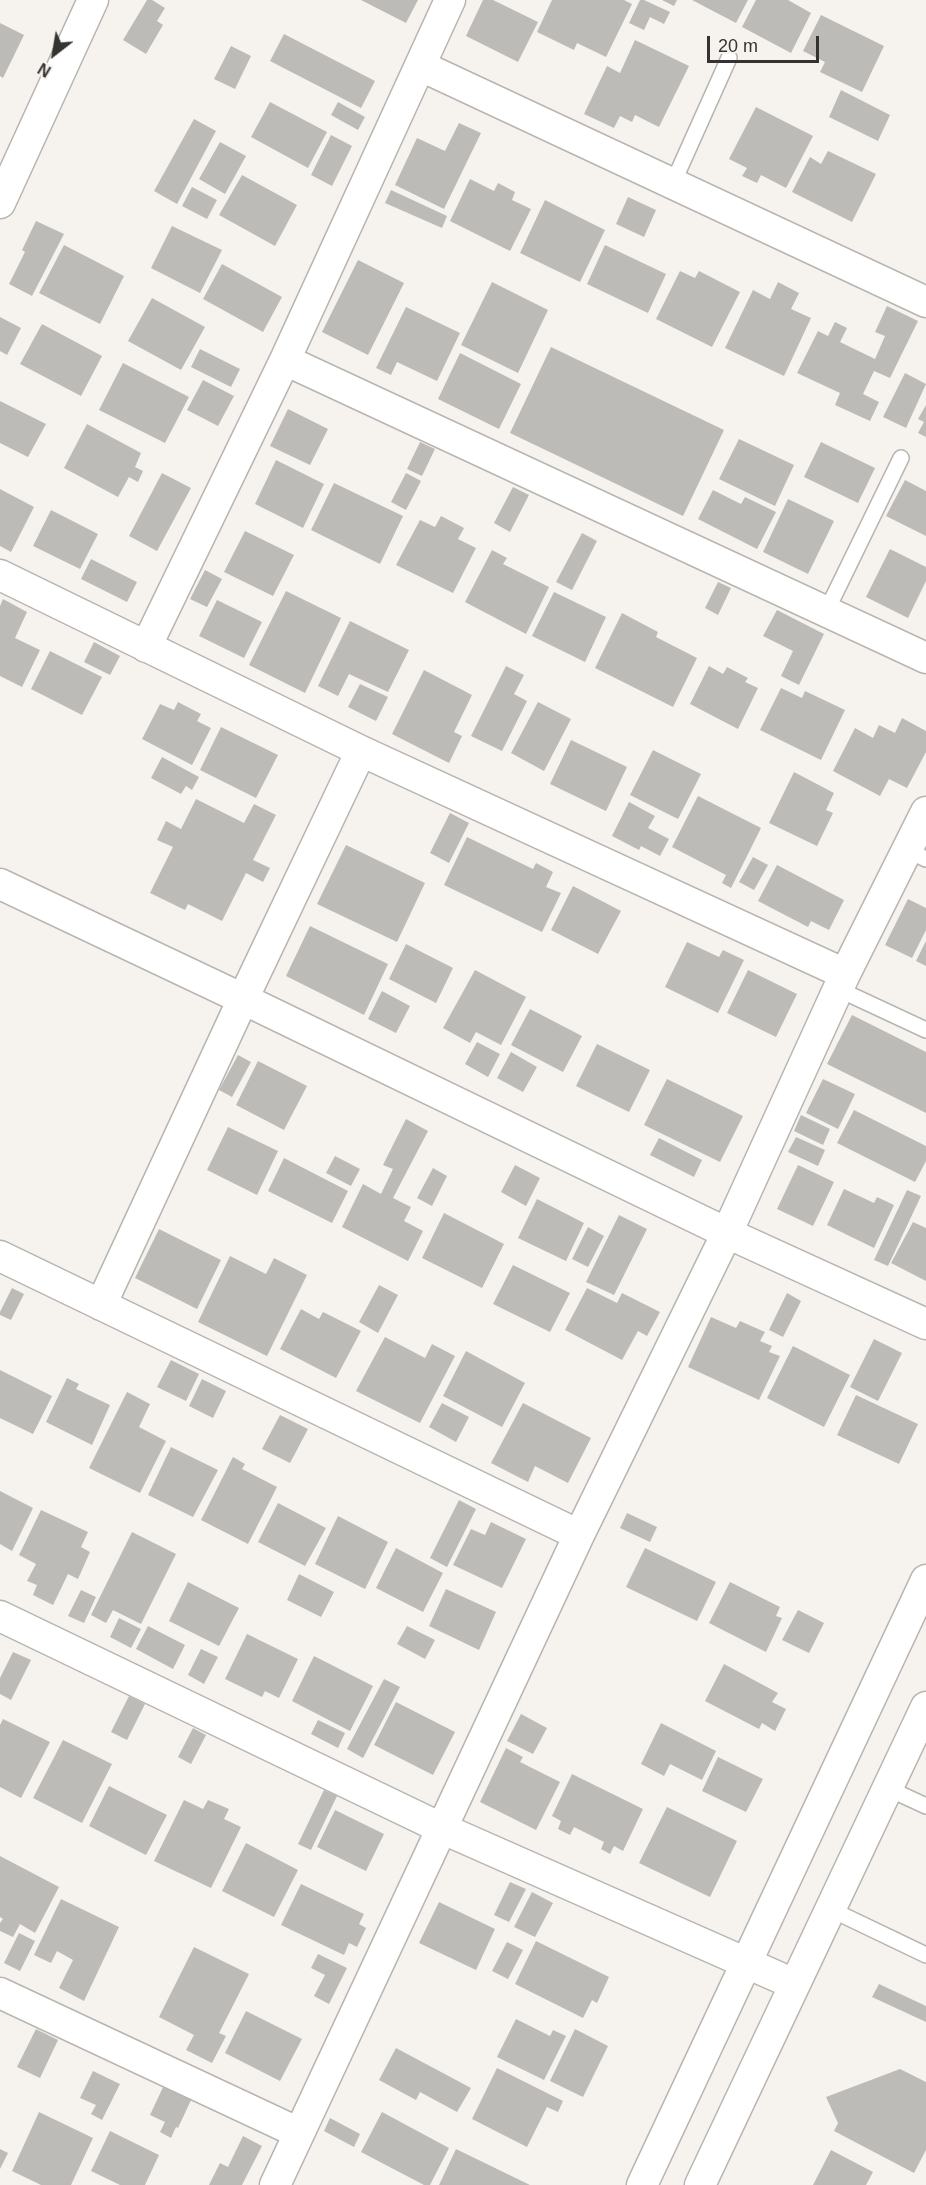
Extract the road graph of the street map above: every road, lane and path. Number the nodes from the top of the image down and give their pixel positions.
1 (93, 0) edge
2 (450, 0) edge
3 (729, 58) dead end
4 (421, 66) junction
5 (673, 183) junction
6 (0, 203) edge
7 (926, 302) edge
8 (285, 360) junction
9 (901, 458) dead end
10 (0, 575) edge
11 (826, 612) junction
12 (146, 647) junction
13 (926, 658) edge
14 (361, 751) junction
15 (926, 812) edge
16 (916, 855) edge
17 (0, 884) edge
18 (842, 982) junction
19 (243, 999) junction
20 (926, 1030) edge
21 (727, 1233) junction
22 (0, 1257) edge
23 (101, 1305) junction
24 (926, 1324) edge
25 (579, 1535) junction
26 (926, 1580) edge
27 (0, 1616) edge
28 (926, 1707) edge
29 (887, 1788) junction
30 (926, 1806) edge
31 (441, 1828) junction
32 (830, 1909) junction
33 (926, 1955) edge
34 (746, 1963) junction
35 (794, 1984) junction
36 (0, 1993) edge
37 (299, 2133) junction
38 (275, 2185) edge
39 (642, 2185) edge
40 (700, 2185) edge

1 - 6 street
2 - 4 street
3 - 5 lane
4 - 5 street
4 - 8 street
5 - 7 street
8 - 11 street
8 - 12 street
9 - 11 lane
10 - 12 street
11 - 13 street
12 - 14 street
14 - 18 street
14 - 19 street
15 - 16 street
16 - 18 street
17 - 19 street
18 - 20 lane
18 - 21 street
19 - 21 street
19 - 23 street
21 - 24 street
21 - 25 street
22 - 23 street
23 - 25 street
25 - 31 street
26 - 34 street
27 - 31 street
28 - 29 street
29 - 30 lane
29 - 32 street
31 - 34 street
31 - 37 street
32 - 33 lane
32 - 35 street
34 - 35 street
34 - 39 street
35 - 40 street
36 - 37 street
37 - 38 street

